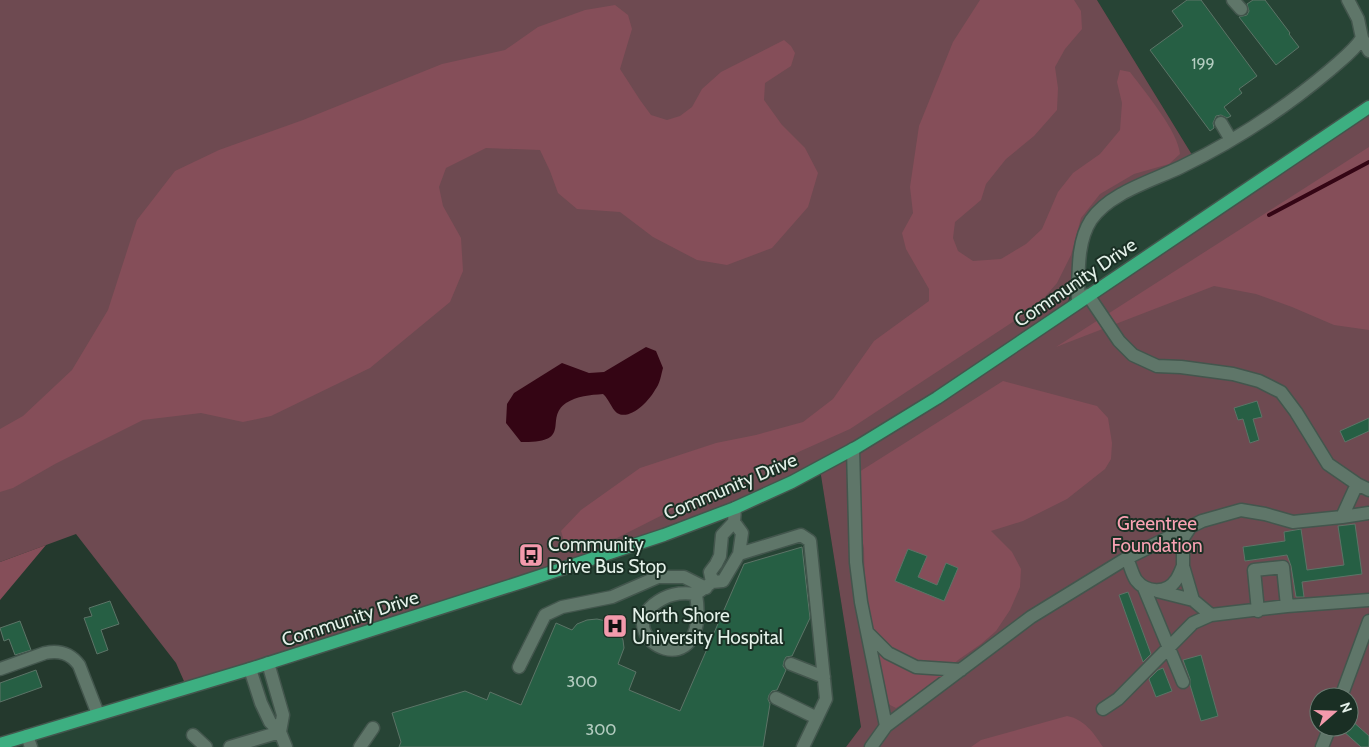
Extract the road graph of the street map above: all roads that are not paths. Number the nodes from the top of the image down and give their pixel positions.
1 (1348, 0) edge
2 (1362, 38) junction
3 (1369, 51) edge
4 (1369, 107) edge
5 (1221, 123) dead end
6 (1231, 140) junction
7 (1083, 299) junction
8 (853, 449) junction
9 (1363, 487) edge
10 (735, 508) junction
11 (1369, 513) edge
12 (1342, 517) junction
13 (734, 522) junction
14 (1191, 526) junction
15 (739, 554) junction
16 (1127, 558) junction
17 (1183, 566) junction
18 (705, 588) junction
19 (1150, 589) junction
20 (1193, 600) junction
21 (1369, 600) edge
22 (1287, 606) junction
23 (1258, 611) junction
24 (1211, 615) junction
25 (1369, 621) edge
26 (867, 632) junction
27 (1168, 648) junction
28 (268, 663) junction
29 (791, 664) dead end
30 (519, 668) dead end
31 (0, 669) edge
32 (250, 669) junction
33 (961, 670) junction
34 (824, 677) junction
35 (1183, 682) dead end
36 (1345, 687) edge
37 (776, 698) dead end
38 (1103, 709) dead end
39 (98, 714) junction
40 (817, 718) junction
41 (886, 726) junction
42 (373, 728) dead end
43 (280, 732) junction
44 (193, 735) dead end
45 (29, 741) edge
46 (0, 744) edge
47 (206, 747) edge
48 (230, 747) edge
49 (286, 747) edge
50 (360, 747) edge
51 (803, 747) edge
52 (871, 747) edge

1 - 2 street
2 - 3 street
2 - 6 street
4 - 7 main road, Community Drive
5 - 6 street
6 - 7 street
7 - 8 main road, Community Drive
7 - 9 street
8 - 10 main road, Community Drive
8 - 26 street
9 - 12 street
10 - 13 street
10 - 28 main road, Community Drive
11 - 12 street
12 - 14 street
13 - 15 street
13 - 18 street
14 - 16 street
14 - 17 street
15 - 18 street
15 - 34 street
16 - 19 street
16 - 33 street
17 - 19 street
17 - 20 street
18 - 18 street
18 - 30 street
19 - 20 street
19 - 27 street
20 - 24 street
21 - 22 street
22 - 23 street
22 - 23 street
23 - 24 street
24 - 27 street
25 - 36 street
26 - 33 street
26 - 41 street
27 - 35 street
27 - 38 street
28 - 32 main road, Community Drive
28 - 43 street
29 - 34 street
31 - 39 street
32 - 39 main road, Community Drive
32 - 43 street
33 - 41 street
34 - 40 street
37 - 40 street
39 - 45 main road, Community Drive
40 - 51 street
41 - 52 street
42 - 50 street
43 - 48 street
43 - 49 street
44 - 47 street
45 - 46 main road, Community Drive

